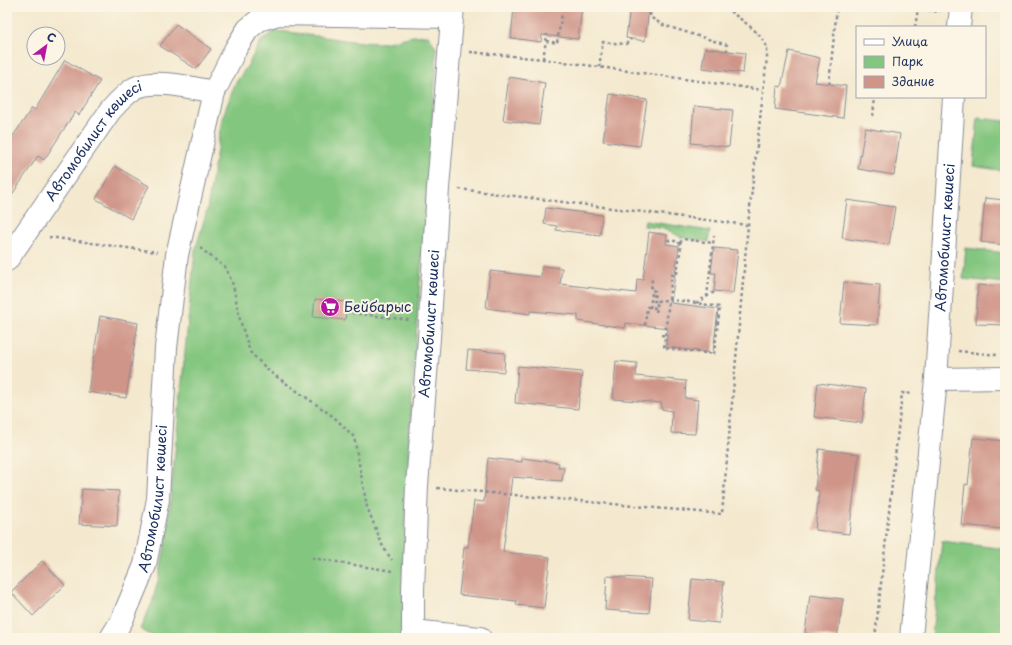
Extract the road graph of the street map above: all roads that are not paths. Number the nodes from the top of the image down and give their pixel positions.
1 (960, 7) edge
2 (453, 12) edge
3 (959, 26) edge
4 (214, 92) junction
5 (954, 98) edge
6 (7, 260) edge
7 (1005, 378) edge
8 (936, 379) junction
9 (413, 635) edge
10 (111, 638) edge
11 (480, 638) edge
12 (911, 638) edge

1 - 3 street
2 - 4 street, Автомобилист көшесі
2 - 9 street, Автомобилист көшесі
4 - 6 street, Автомобилист көшесі
4 - 10 street, Автомобилист көшесі
5 - 8 street, Автомобилист көшесі
7 - 8 street
8 - 12 street, Автомобилист көшесі
9 - 11 street, Автомобилист көшесі

